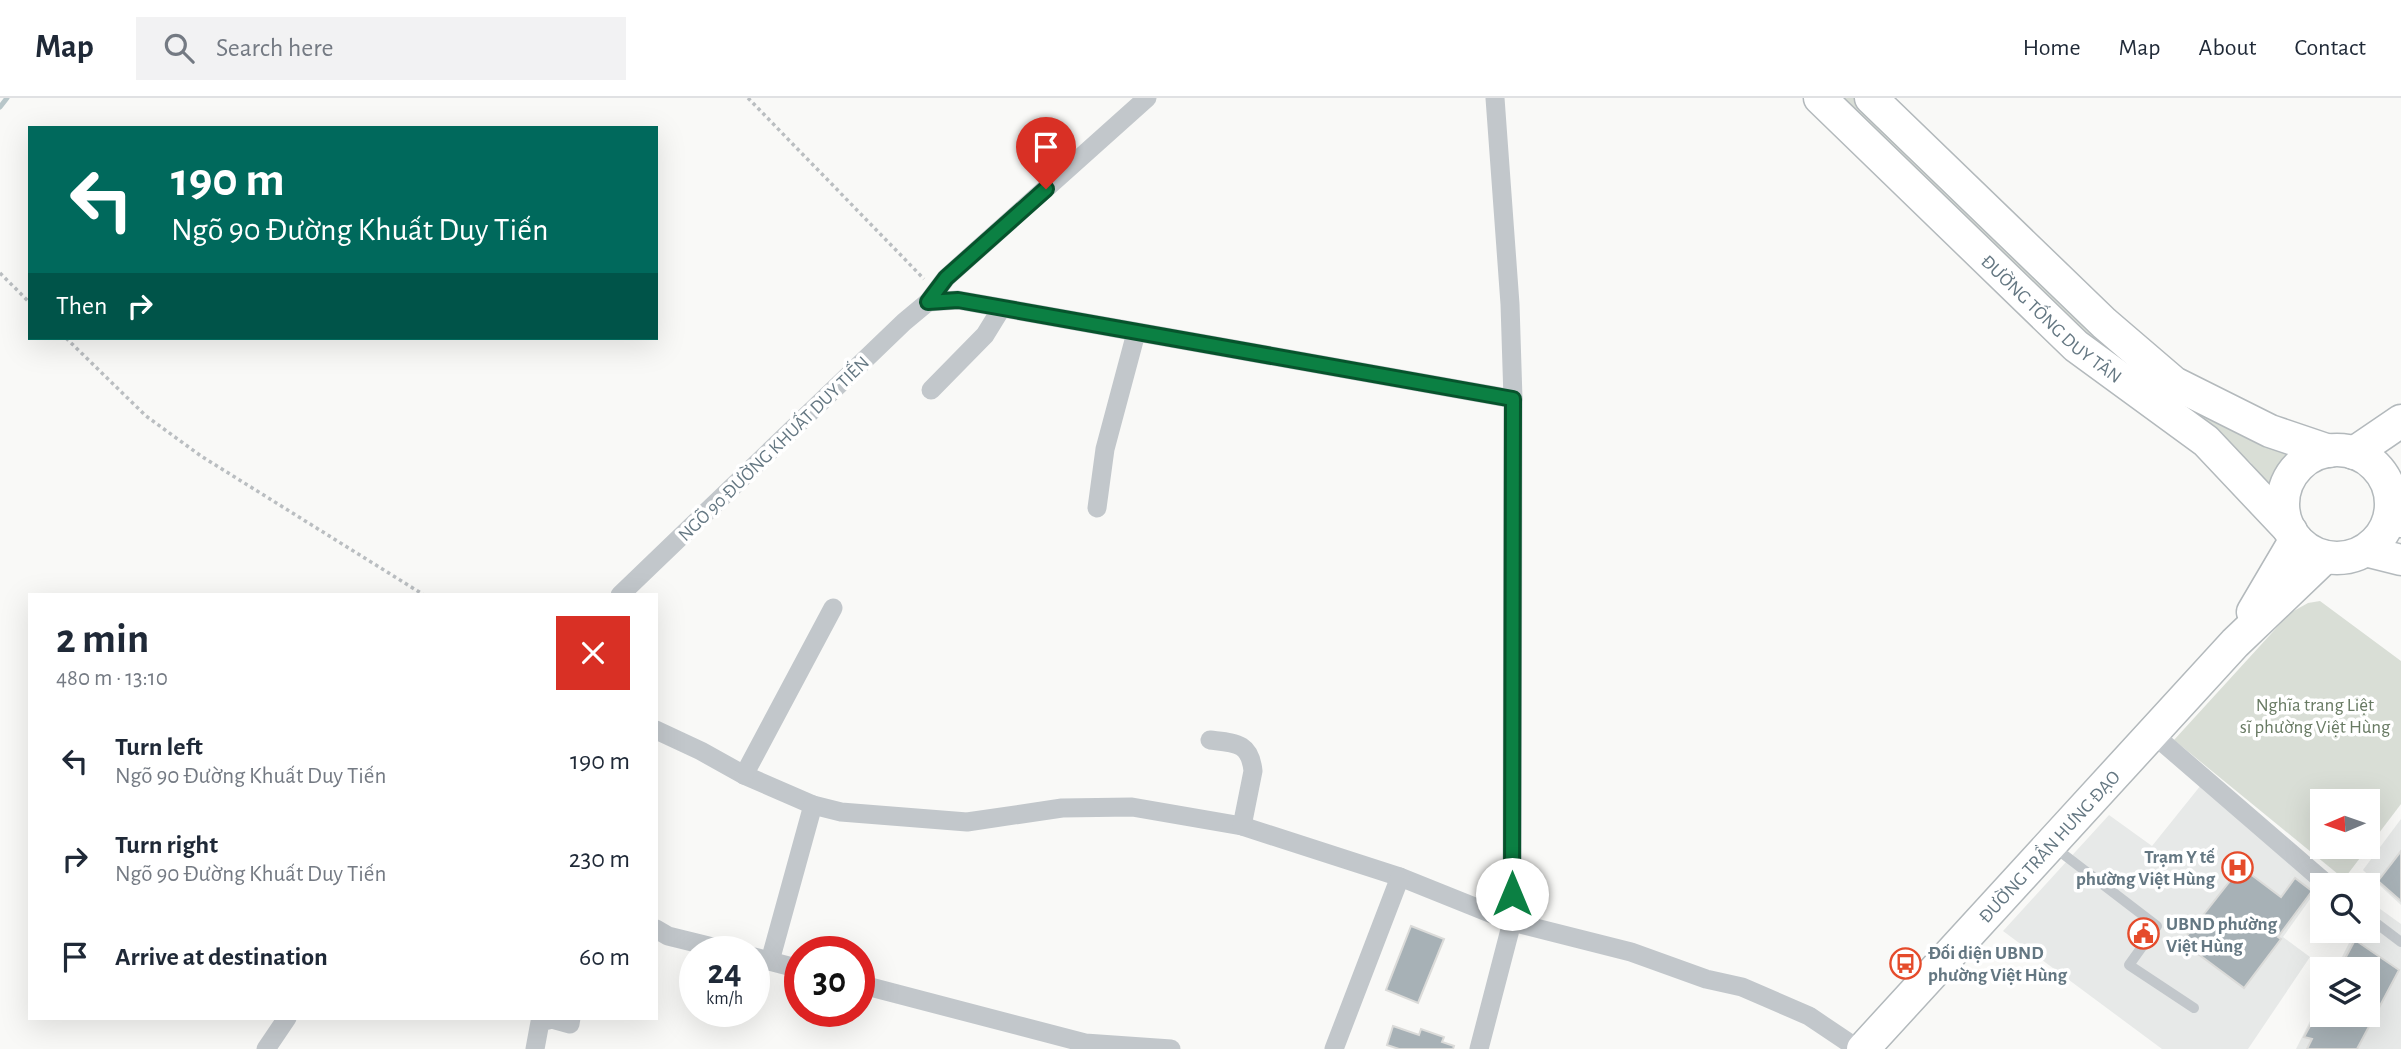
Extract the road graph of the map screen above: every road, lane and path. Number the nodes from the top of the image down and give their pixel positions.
1 (748, 98) edge
2 (1147, 98) edge
3 (1495, 98) edge
4 (1821, 98) edge
5 (1871, 98) edge
6 (0, 273) edge
7 (932, 296) junction
8 (28, 301) edge
9 (1001, 309) junction
10 (1136, 333) junction
11 (68, 340) edge
12 (931, 390) dead end
13 (1513, 399) junction
14 (2401, 421) edge
15 (2342, 452) junction
16 (2393, 472) edge
17 (1097, 508) dead end
18 (2396, 519) edge
19 (2293, 535) junction
20 (2365, 551) junction
21 (2325, 557) junction
22 (2401, 560) edge
23 (421, 593) edge
24 (622, 593) edge
25 (833, 608) dead end
26 (2235, 643) junction
27 (658, 731) edge
28 (2153, 734) junction
29 (1210, 740) dead end
30 (744, 775) junction
31 (813, 805) junction
32 (1242, 826) junction
33 (2051, 845) junction
34 (2314, 873) edge
35 (1400, 877) junction
36 (1512, 922) junction
37 (2380, 927) edge
38 (658, 930) edge
39 (770, 936) edge
40 (679, 939) edge
41 (2401, 942) edge
42 (875, 988) edge
43 (2194, 1008) dead end
44 (286, 1020) edge
45 (548, 1020) edge
46 (556, 1020) edge
47 (571, 1020) edge
48 (266, 1049) edge
49 (535, 1049) edge
50 (1171, 1049) edge
51 (1334, 1049) edge
52 (1479, 1049) edge
53 (1861, 1049) edge

1 - 7 path
2 - 7 street, NGÕ 90 ĐƯỜNG KHUẤT DUY TIẾN
3 - 13 street
4 - 19 highway, ĐƯỜNG TỐNG DUY TÂN
5 - 15 highway, ĐƯỜNG TỐNG DUY TÂN
6 - 8 path
7 - 9 street
7 - 24 street, NGÕ 90 ĐƯỜNG KHUẤT DUY TIẾN
9 - 10 street
9 - 12 street
10 - 13 street
10 - 17 street
11 - 23 path
13 - 36 street
14 - 15 highway
15 - 16 highway
15 - 19 highway
16 - 18 highway
18 - 20 highway
19 - 21 highway
19 - 26 highway, ĐƯỜNG TRẦN HƯNG ĐẠO
20 - 21 highway
20 - 22 main road
21 - 26 highway, ĐƯỜNG TRẦN HƯNG ĐẠO
25 - 30 street
26 - 28 highway, ĐƯỜNG TRẦN HƯNG ĐẠO
27 - 30 street
28 - 33 highway, ĐƯỜNG TRẦN HƯNG ĐẠO
28 - 34 street
29 - 32 street
30 - 31 street
31 - 32 street
31 - 39 street
32 - 35 street
33 - 43 lane
33 - 53 highway, ĐƯỜNG TRẦN HƯNG ĐẠO
35 - 36 street
35 - 51 street
36 - 52 street
36 - 53 street
37 - 41 lane
38 - 40 street
42 - 50 street
44 - 48 street
45 - 49 street
46 - 47 street

